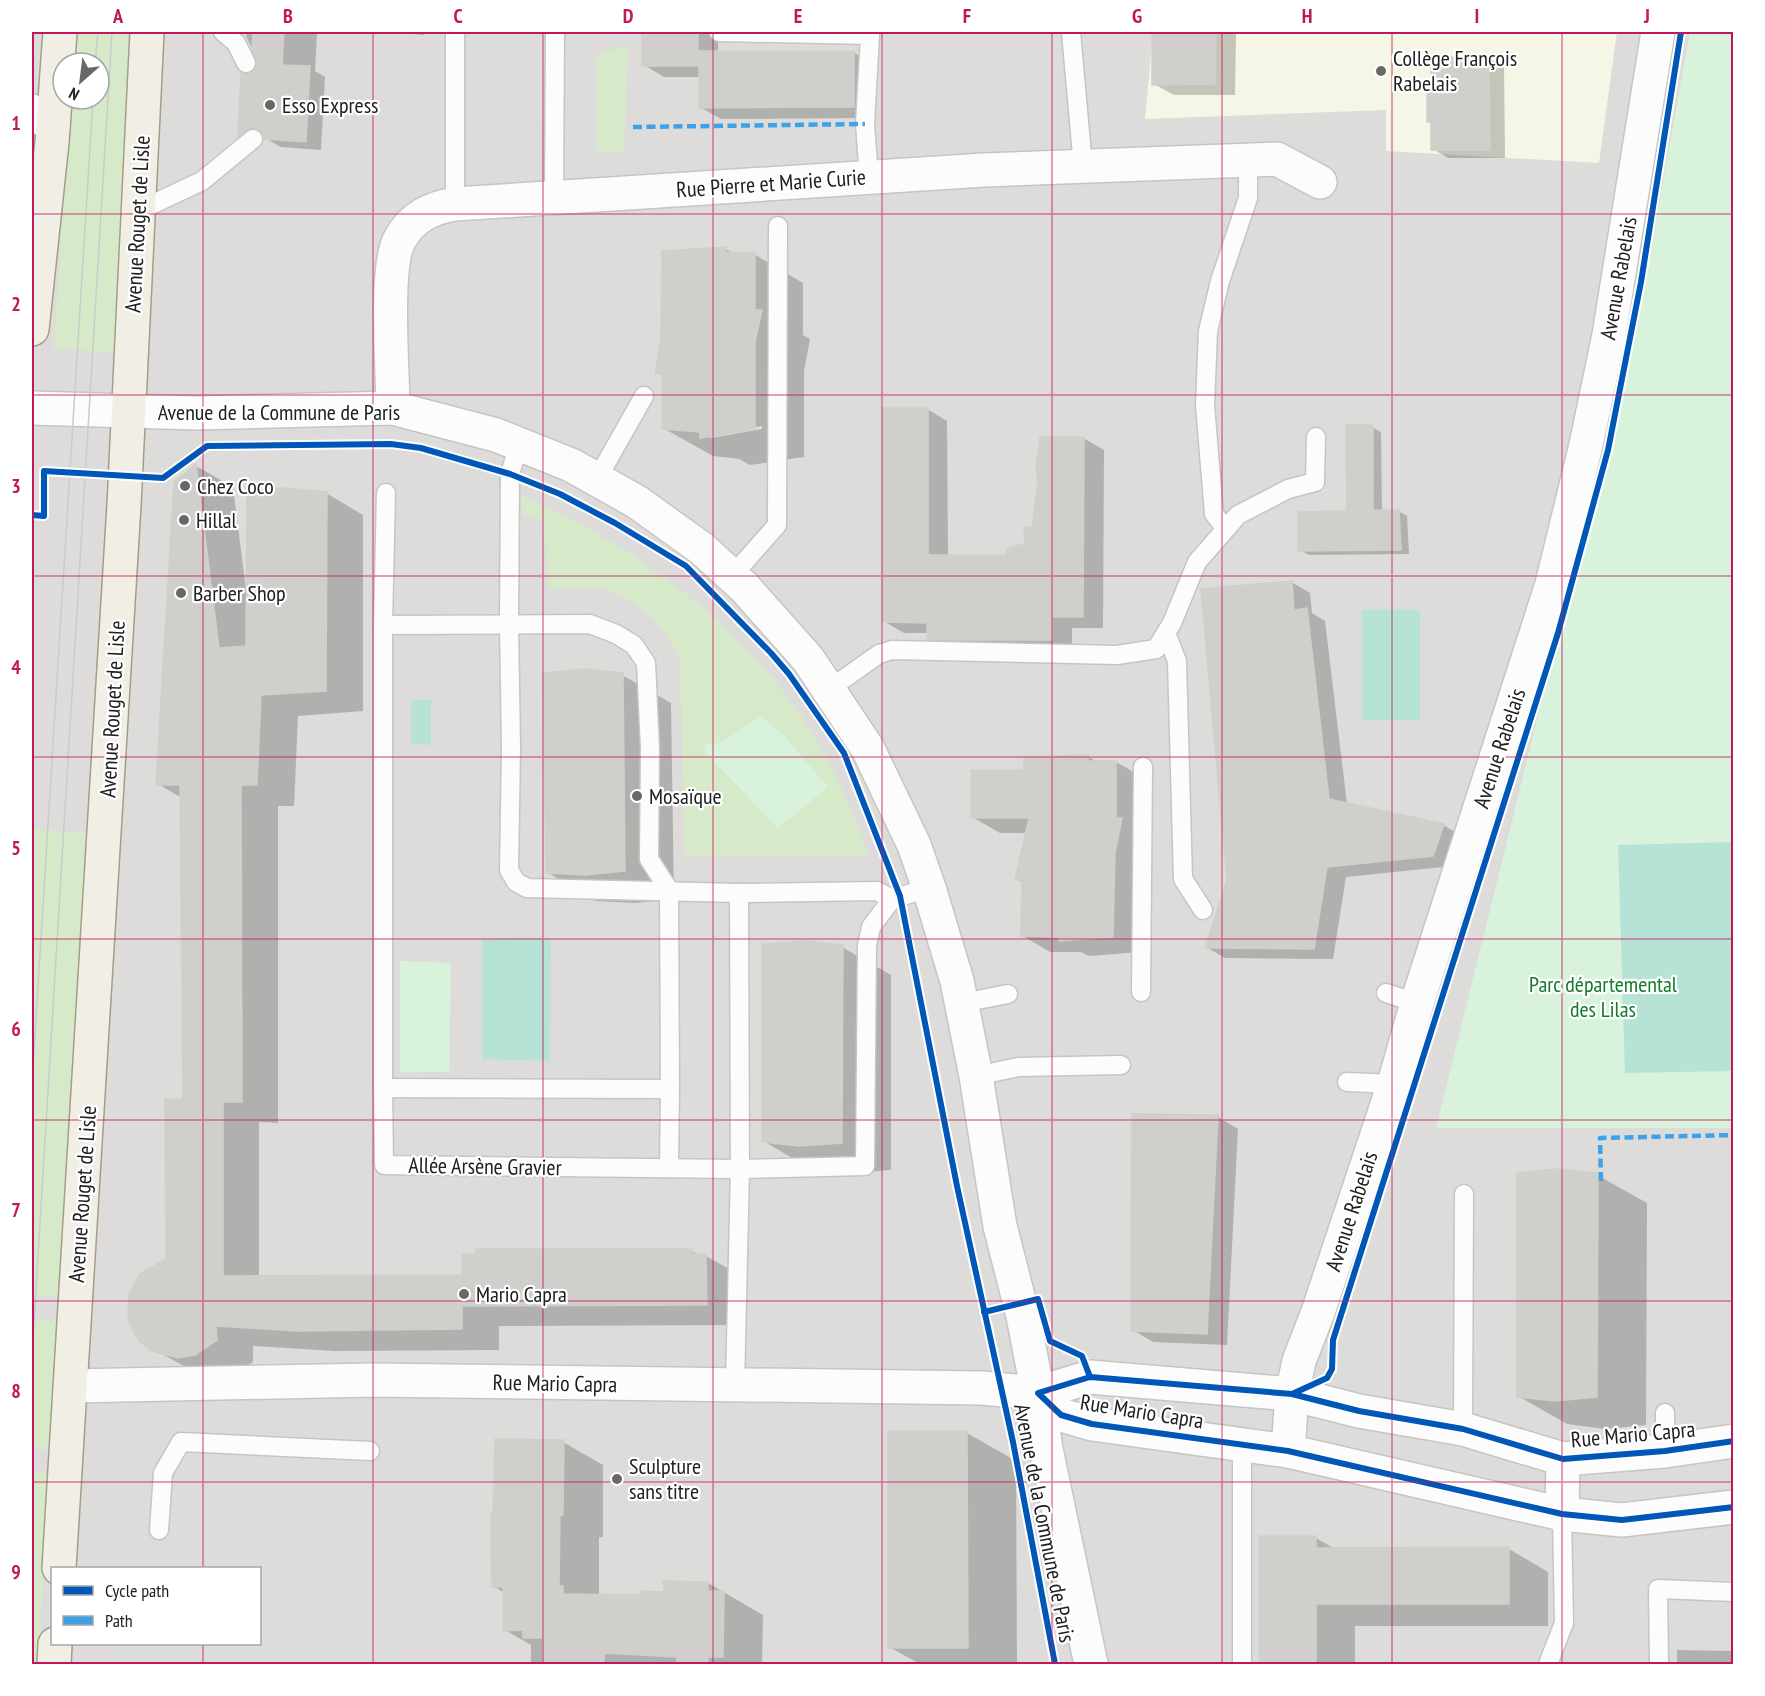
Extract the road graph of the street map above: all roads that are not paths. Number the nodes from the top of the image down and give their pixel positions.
1 (60, 32) edge
2 (147, 32) edge
3 (223, 32) edge
4 (455, 32) edge
5 (555, 32) edge
6 (719, 32) edge
7 (1071, 32) edge
8 (1658, 32) edge
9 (246, 63) dead end
10 (42, 119) edge
11 (253, 139) dead end
12 (1248, 160) junction
13 (1083, 166) junction
14 (869, 177) junction
15 (1320, 182) dead end
16 (554, 197) junction
17 (455, 204) junction
18 (138, 211) junction
19 (778, 226) dead end
20 (32, 329) edge
21 (645, 396) dead end
22 (32, 408) edge
23 (393, 408) junction
24 (128, 411) junction
25 (1316, 437) dead end
26 (519, 444) junction
27 (597, 479) junction
28 (386, 493) dead end
29 (1226, 529) junction
30 (732, 576) junction
31 (509, 623) junction
32 (383, 625) junction
33 (1166, 633) junction
34 (828, 690) junction
35 (1143, 767) dead end
36 (929, 888) junction
37 (669, 890) junction
38 (739, 893) junction
39 (892, 899) junction
40 (1203, 910) dead end
41 (1141, 992) dead end
42 (1386, 993) dead end
43 (1008, 994) dead end
44 (962, 1003) junction
45 (1417, 1004) junction
46 (1120, 1065) dead end
47 (976, 1076) junction
48 (1347, 1082) dead end
49 (1394, 1084) junction
50 (382, 1088) junction
51 (670, 1089) junction
52 (669, 1168) junction
53 (740, 1169) junction
54 (1464, 1194) dead end
55 (735, 1385) junction
56 (72, 1386) junction
57 (1038, 1393) junction
58 (1292, 1394) junction
59 (1665, 1413) dead end
60 (1463, 1429) junction
61 (1734, 1441) edge
62 (1242, 1444) junction
63 (370, 1451) dead end
64 (1288, 1451) junction
65 (1665, 1451) junction
66 (1563, 1459) junction
67 (1734, 1507) edge
68 (1562, 1514) junction
69 (159, 1530) dead end
70 (59, 1567) edge
71 (1734, 1592) edge
72 (55, 1645) edge
73 (54, 1665) edge
74 (1091, 1665) edge
75 (1242, 1665) edge
76 (1548, 1665) edge
77 (1659, 1665) edge

1 - 10 main road
2 - 18 main road, Avenue Rouget de Lisle
3 - 9 lane
4 - 17 lane
5 - 16 lane
6 - 14 lane
7 - 13 lane
8 - 45 street, Avenue Rabelais
10 - 20 main road
11 - 18 lane
12 - 13 street, Rue Pierre et Marie Curie
12 - 15 street, Rue Pierre et Marie Curie
12 - 29 lane
13 - 14 street, Rue Pierre et Marie Curie
14 - 16 street, Rue Pierre et Marie Curie
16 - 17 street, Rue Pierre et Marie Curie
17 - 23 street, Rue Pierre et Marie Curie
18 - 24 main road, Avenue Rouget de Lisle
19 - 30 lane
21 - 27 lane
22 - 24 street, Avenue de la Commune de Paris
23 - 24 street, Avenue de la Commune de Paris
23 - 26 street, Avenue de la Commune de Paris
24 - 56 main road, Avenue Rouget de Lisle
25 - 29 lane
26 - 27 street, Avenue de la Commune de Paris
26 - 31 lane
27 - 30 street, Avenue de la Commune de Paris
28 - 32 lane, Allée Arsène Gravier
29 - 33 lane
30 - 34 street, Avenue de la Commune de Paris
31 - 32 lane
31 - 37 lane
31 - 37 lane
32 - 50 lane, Allée Arsène Gravier
33 - 34 lane
33 - 40 lane
34 - 36 street, Avenue de la Commune de Paris
35 - 41 lane
36 - 39 lane
36 - 44 street, Avenue de la Commune de Paris
37 - 38 lane
37 - 51 lane
38 - 39 lane
38 - 53 lane
39 - 53 lane
42 - 45 lane
43 - 44 lane
44 - 47 street, Avenue de la Commune de Paris
45 - 49 street, Avenue Rabelais
46 - 47 lane
47 - 57 street, Avenue de la Commune de Paris
48 - 49 lane
49 - 58 street, Avenue Rabelais
50 - 51 lane
50 - 52 lane, Allée Arsène Gravier
51 - 52 lane
52 - 53 lane
53 - 55 lane
54 - 60 lane
55 - 56 street, Rue Mario Capra
55 - 57 street, Rue Mario Capra
56 - 70 main road, Avenue Rouget de Lisle
57 - 58 street, Rue Mario Capra
57 - 62 street, Rue Mario Capra
57 - 74 street, Avenue de la Commune de Paris
58 - 60 street, Rue Mario Capra
58 - 64 street, Avenue Rabelais
59 - 65 lane
60 - 66 street, Rue Mario Capra
61 - 65 street, Rue Mario Capra
62 - 64 street, Rue Mario Capra
62 - 75 lane
63 - 69 lane
64 - 68 street, Rue Mario Capra
65 - 66 street, Rue Mario Capra
66 - 68 street
67 - 68 street, Rue Mario Capra
68 - 76 lane
71 - 77 lane
72 - 73 main road

